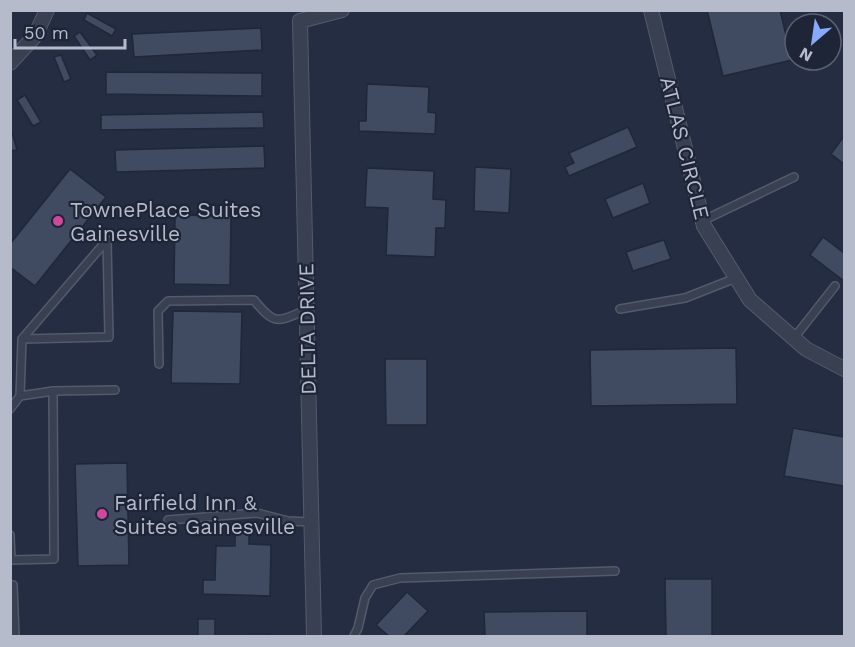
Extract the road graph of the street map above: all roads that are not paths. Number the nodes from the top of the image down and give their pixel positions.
1 (47, 10) edge
2 (342, 10) edge
3 (651, 10) edge
4 (10, 63) edge
5 (794, 177) dead end
6 (702, 221) junction
7 (736, 278) junction
8 (835, 286) dead end
9 (620, 309) dead end
10 (306, 310) junction
11 (794, 338) junction
12 (22, 339) junction
13 (159, 364) dead end
14 (844, 369) edge
15 (115, 390) dead end
16 (52, 392) junction
17 (20, 396) junction
18 (10, 409) edge
19 (168, 520) dead end
20 (311, 522) junction
21 (10, 535) edge
22 (11, 560) edge
23 (615, 570) dead end
24 (14, 585) dead end
25 (15, 636) edge
26 (314, 636) edge
27 (354, 636) edge

1 - 4 street
2 - 10 street, DELTA DRIVE
3 - 6 street, ATLAS CIRCLE
5 - 6 lane
6 - 7 street, ATLAS CIRCLE
7 - 9 lane
7 - 11 street, ATLAS CIRCLE
8 - 11 lane
10 - 13 lane
10 - 20 street, DELTA DRIVE
11 - 14 street, ATLAS CIRCLE
12 - 12 lane
12 - 17 lane
15 - 16 lane
16 - 17 lane
16 - 22 lane
17 - 18 lane
19 - 20 lane
20 - 26 street, DELTA DRIVE
21 - 22 lane
23 - 27 lane
24 - 25 lane

